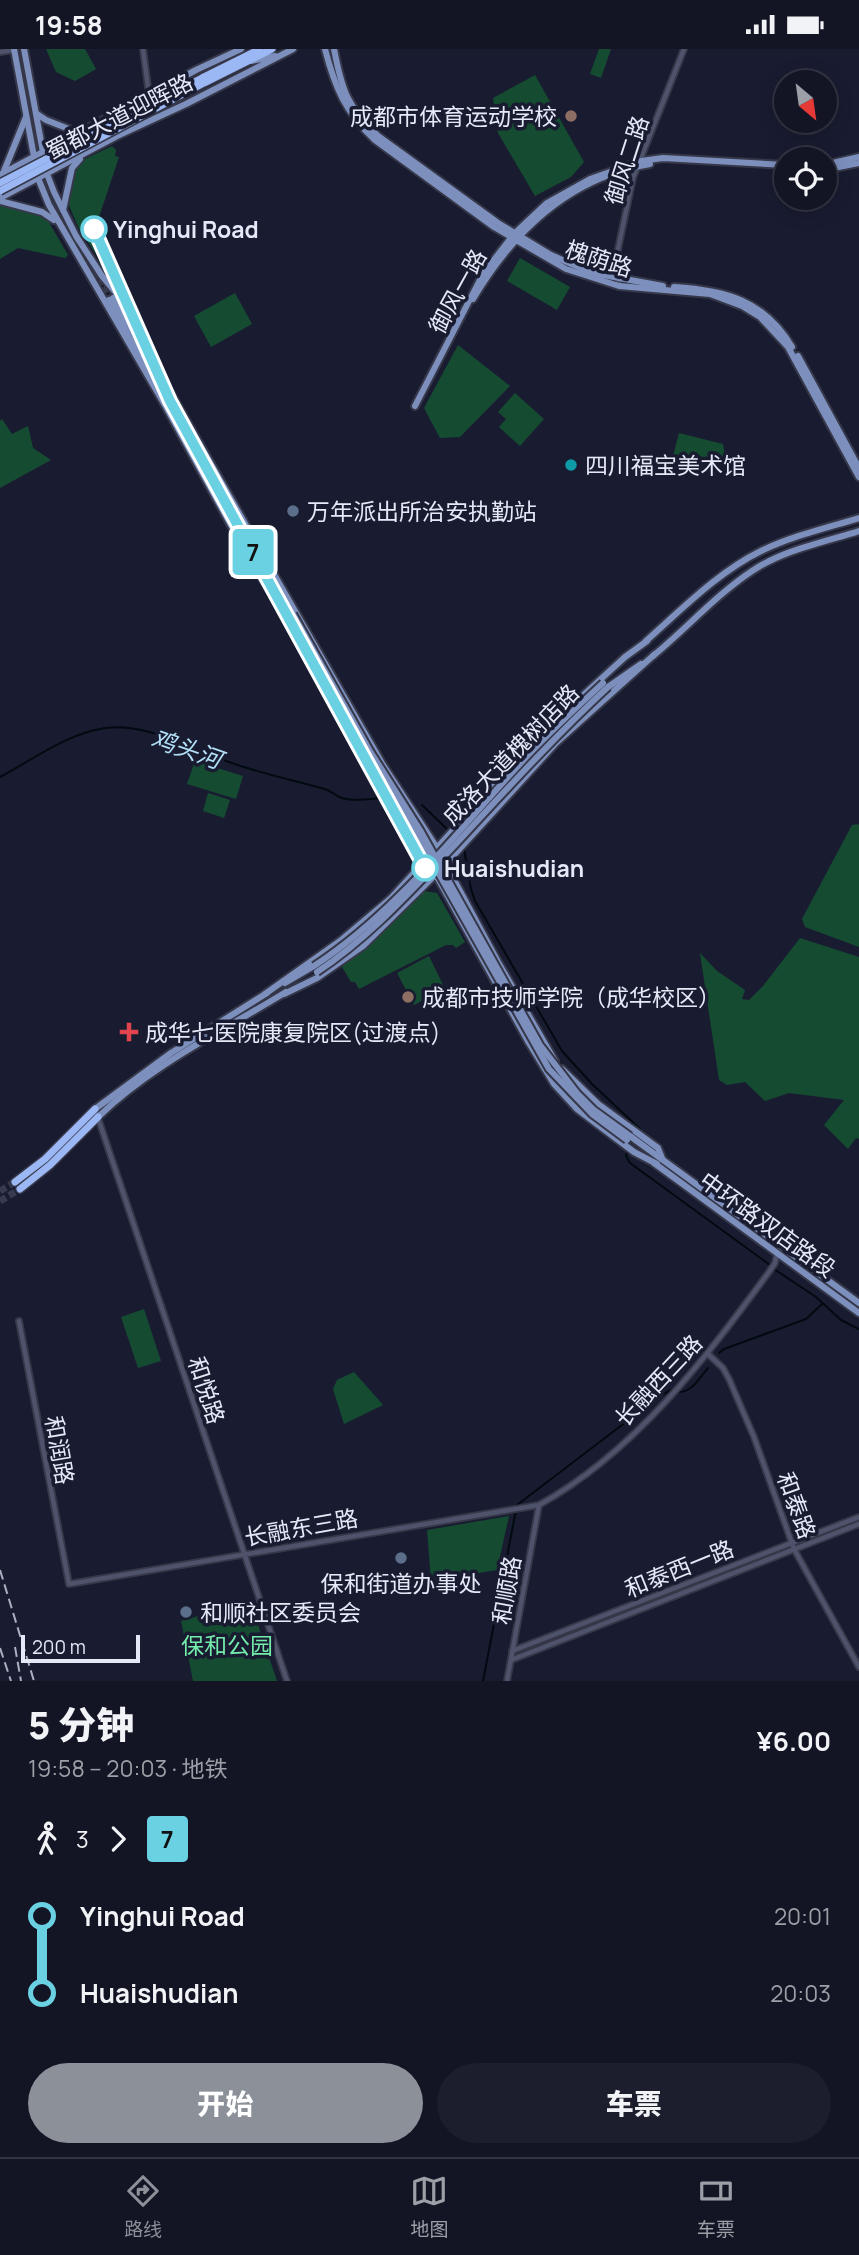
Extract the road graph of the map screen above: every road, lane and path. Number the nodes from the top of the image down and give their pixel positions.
1 (24, 49) edge
2 (144, 49) edge
3 (260, 49) edge
4 (272, 49) edge
5 (293, 49) edge
6 (326, 49) edge
7 (334, 49) edge
8 (684, 49) edge
9 (14, 50) edge
10 (239, 50) edge
11 (0, 52) edge
12 (283, 54) junction
13 (246, 63) junction
14 (205, 79) junction
15 (149, 95) junction
16 (37, 114) junction
17 (27, 115) junction
18 (107, 117) junction
19 (79, 133) junction
20 (117, 136) junction
21 (45, 150) junction
22 (84, 154) junction
23 (35, 155) junction
24 (859, 157) edge
25 (837, 163) edge
26 (859, 163) edge
27 (639, 164) junction
28 (774, 166) edge
29 (837, 166) edge
30 (2, 174) edge
31 (47, 174) junction
32 (38, 178) junction
33 (0, 183) edge
34 (0, 191) edge
35 (0, 199) edge
36 (63, 212) junction
37 (57, 223) junction
38 (514, 237) junction
39 (619, 282) junction
40 (167, 387) junction
41 (158, 392) junction
42 (416, 408) dead end
43 (859, 468) edge
44 (859, 477) edge
45 (859, 518) edge
46 (859, 531) edge
47 (277, 579) junction
48 (268, 587) junction
49 (290, 615) junction
50 (647, 641) junction
51 (654, 654) junction
52 (606, 685) junction
53 (437, 848) junction
54 (428, 859) junction
55 (446, 864) junction
56 (435, 874) junction
57 (315, 969) junction
58 (284, 994) junction
59 (265, 995) junction
60 (97, 1113) junction
61 (629, 1138) junction
62 (662, 1158) junction
63 (657, 1164) junction
64 (18, 1185) tunnel mouth
65 (777, 1254) junction
66 (859, 1303) edge
67 (859, 1313) edge
68 (19, 1321) dead end
69 (708, 1354) junction
70 (539, 1505) junction
71 (859, 1517) edge
72 (859, 1524) edge
73 (793, 1546) junction
74 (243, 1555) junction
75 (69, 1584) joint
76 (512, 1651) junction
77 (511, 1660) junction
78 (859, 1667) edge
79 (286, 1681) edge
80 (507, 1681) edge

1 - 16 main road
2 - 15 street
3 - 14 highway, 蜀都大道迎晖路
4 - 13 highway, 蜀都大道迎晖路
5 - 12 main road, 蜀都大道迎晖路
6 - 38 main road, 槐荫路
7 - 38 main road, 槐荫路
8 - 27 street, 御风二路
9 - 11 street
9 - 17 main road
10 - 14 main road
10 - 15 main road, 蜀都大道迎晖路
12 - 13 main road
12 - 20 main road, 蜀都大道迎晖路
13 - 14 highway, 蜀都大道迎晖路
14 - 33 highway, bridge
14 - 34 highway, bridge
15 - 18 main road, 蜀都大道迎晖路
16 - 19 main road
16 - 21 main road
17 - 23 main road
17 - 30 main road
18 - 19 main road, 蜀都大道迎晖路
18 - 20 street
19 - 21 main road, 蜀都大道迎晖路
20 - 22 main road, 蜀都大道迎晖路
21 - 23 main road, 蜀都大道迎晖路
21 - 31 main road
22 - 31 main road, 蜀都大道迎晖路
22 - 36 main road
23 - 30 main road, 蜀都大道迎晖路
23 - 32 main road
24 - 25 main road
26 - 29 main road
27 - 28 main road, 御风一路
27 - 38 main road, 御风一路
27 - 39 street, 御风二路
31 - 32 main road, 蜀都大道迎晖路
31 - 36 main road
32 - 35 main road, 蜀都大道迎晖路
32 - 37 main road
35 - 37 main road
36 - 40 main road
37 - 41 main road
38 - 39 main road, 槐荫路
38 - 42 main road, 御风一路
39 - 43 main road, 槐荫路
39 - 44 main road, 槐荫路
40 - 41 main road
40 - 47 main road
41 - 48 main road
45 - 50 main road, 成洛大道槐树店路
46 - 51 main road, 成洛大道槐树店路
47 - 49 main road
47 - 53 main road
48 - 49 main road
48 - 54 main road
49 - 61 main road, bridge
50 - 52 main road, 成洛大道槐树店路
50 - 53 main road
51 - 52 main road, 成洛大道槐树店路
51 - 55 main road
52 - 57 main road, 成洛大道槐树店路, bridge
53 - 54 main road
53 - 55 main road
54 - 56 main road
54 - 59 main road
55 - 56 main road
55 - 62 main road
56 - 58 main road
56 - 63 main road
57 - 58 main road, 成洛大道槐树店路
57 - 59 main road, 成洛大道槐树店路
58 - 60 main road, 成洛大道槐树店路
59 - 60 main road, 成洛大道槐树店路
60 - 64 highway
60 - 74 street, 和悦路
61 - 62 main road
61 - 63 main road
62 - 66 main road, 中环路双店路段
63 - 65 main road, 中环路双店路段
65 - 67 main road, 中环路双店路段
65 - 69 street, 长融西三路
68 - 75 street, 和润路
69 - 70 street, 长融西三路
69 - 73 street, 和泰路
70 - 74 street, 长融东三路
70 - 76 street, 和顺路
71 - 73 street, 和泰西一路
72 - 73 street, 和泰西一路
73 - 76 street, 和泰西一路
73 - 77 street
73 - 78 street, 和泰路
74 - 75 street, 长融东三路
74 - 79 street, 和悦路
76 - 77 street, 和顺路
77 - 80 street, 和顺路

